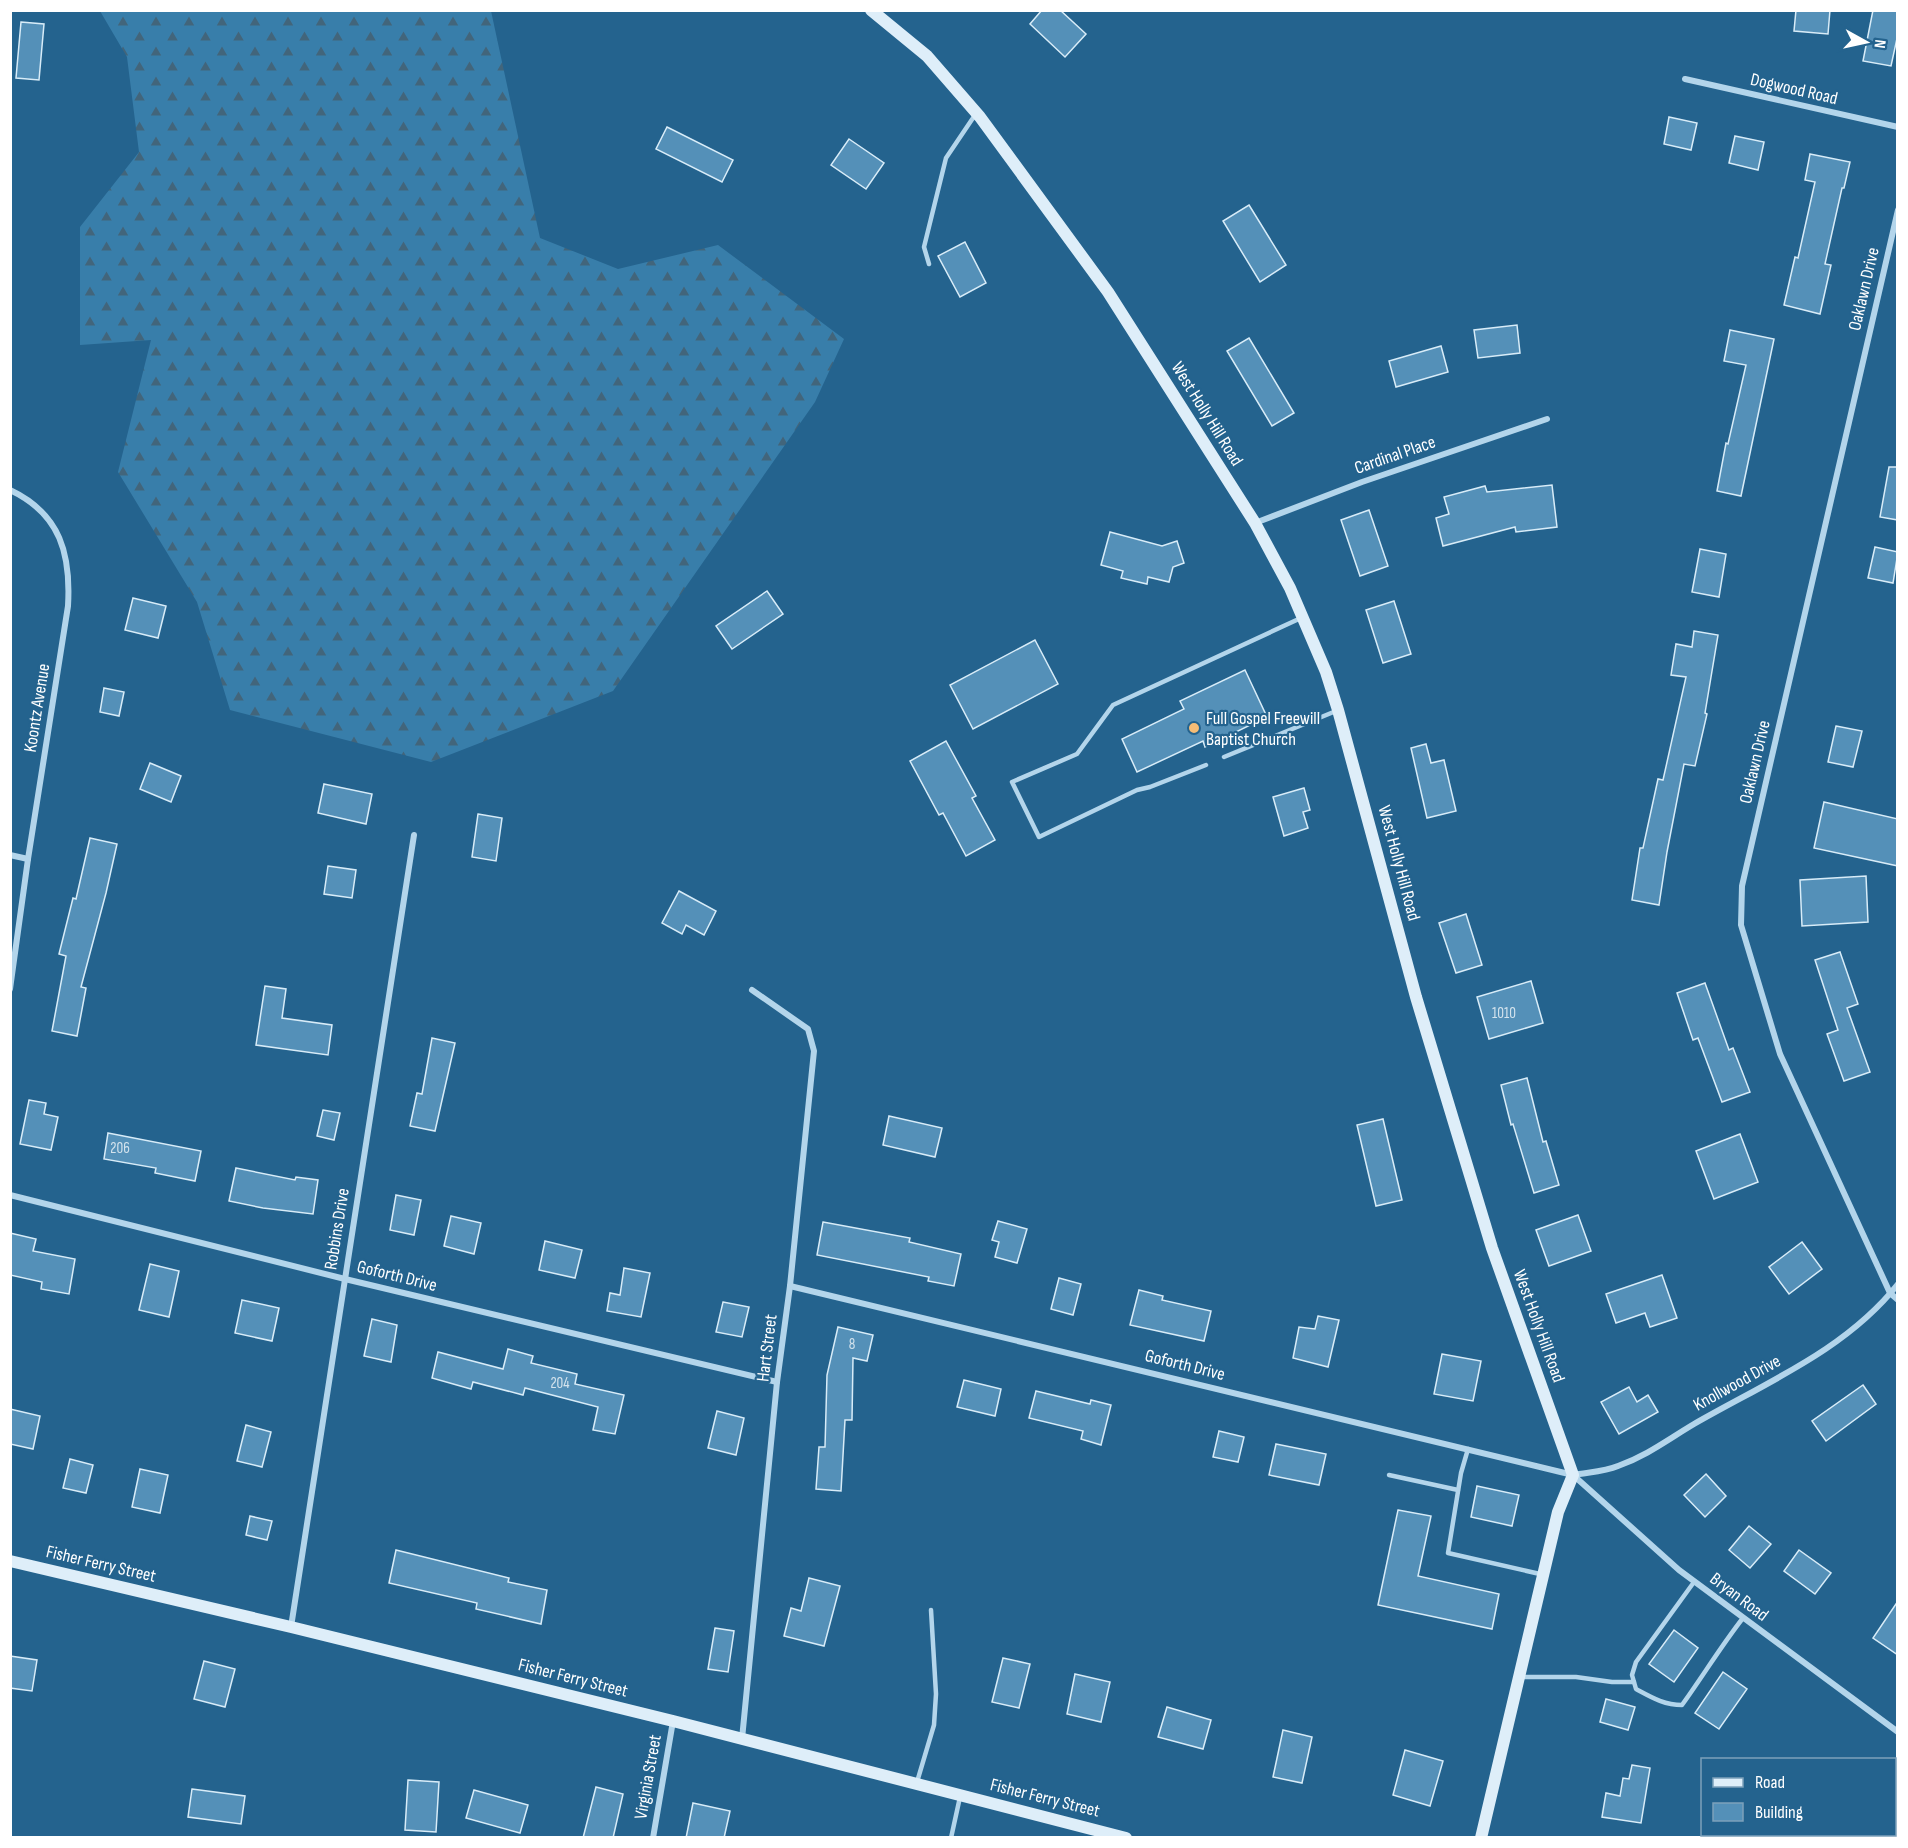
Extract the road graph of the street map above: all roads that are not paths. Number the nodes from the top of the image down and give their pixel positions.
1 (871, 10) edge
2 (1685, 79) dead end
3 (976, 112) junction
4 (1898, 127) edge
5 (1898, 210) edge
6 (929, 264) dead end
7 (1547, 419) dead end
8 (10, 490) edge
9 (1255, 524) junction
10 (1303, 617) junction
11 (1338, 710) junction
12 (1224, 757) dead end
13 (1206, 765) dead end
14 (414, 835) dead end
15 (10, 855) edge
16 (28, 859) junction
17 (10, 989) edge
18 (752, 990) dead end
19 (10, 1195) edge
20 (345, 1279) junction
21 (1898, 1284) edge
22 (790, 1286) junction
23 (1890, 1293) junction
24 (1898, 1300) edge
25 (777, 1382) junction
26 (1468, 1449) junction
27 (1389, 1474) dead end
28 (1573, 1474) junction
29 (1458, 1490) junction
30 (10, 1561) edge
31 (1543, 1575) junction
32 (1694, 1582) junction
33 (931, 1610) dead end
34 (1743, 1618) junction
35 (291, 1627) junction
36 (1519, 1677) junction
37 (1634, 1682) junction
38 (673, 1721) junction
39 (1898, 1732) edge
40 (742, 1740) junction
41 (916, 1784) junction
42 (961, 1795) junction
43 (653, 1838) edge
44 (951, 1838) edge
45 (1126, 1838) edge
46 (1481, 1838) edge

1 - 3 street, West Holly Hill Road
2 - 4 street, Dogwood Road
3 - 6 lane
3 - 9 street, West Holly Hill Road
5 - 23 street, Oaklawn Drive
7 - 9 street, Cardinal Place
8 - 16 street, Koontz Avenue
9 - 10 street, West Holly Hill Road
10 - 11 street, West Holly Hill Road
10 - 13 lane
11 - 12 lane
11 - 28 street, West Holly Hill Road
14 - 20 street, Robbins Drive
15 - 16 street
16 - 17 street, Koontz Avenue
18 - 22 street, Hart Street
19 - 20 street, Goforth Drive
20 - 25 street, Goforth Drive
20 - 35 street, Robbins Drive
21 - 23 street, Knollwood Drive
22 - 25 street, Hart Street
22 - 26 street, Goforth Drive
23 - 24 street, Oaklawn Drive
23 - 28 street, Knollwood Drive
25 - 40 street, Hart Street
26 - 28 street, Goforth Drive
26 - 29 lane
27 - 29 lane
28 - 31 street
28 - 32 street, Bryan Road
29 - 31 lane
30 - 35 street, Fisher Ferry Street
31 - 36 street
32 - 34 street, Bryan Road
32 - 37 lane
33 - 41 lane
34 - 37 lane
34 - 39 street, Bryan Road
35 - 38 street, Fisher Ferry Street
36 - 37 lane
36 - 46 street
38 - 40 street, Fisher Ferry Street
38 - 43 street, Virginia Street
40 - 41 street, Fisher Ferry Street
41 - 42 street, Fisher Ferry Street
42 - 44 lane
42 - 45 street, Fisher Ferry Street

